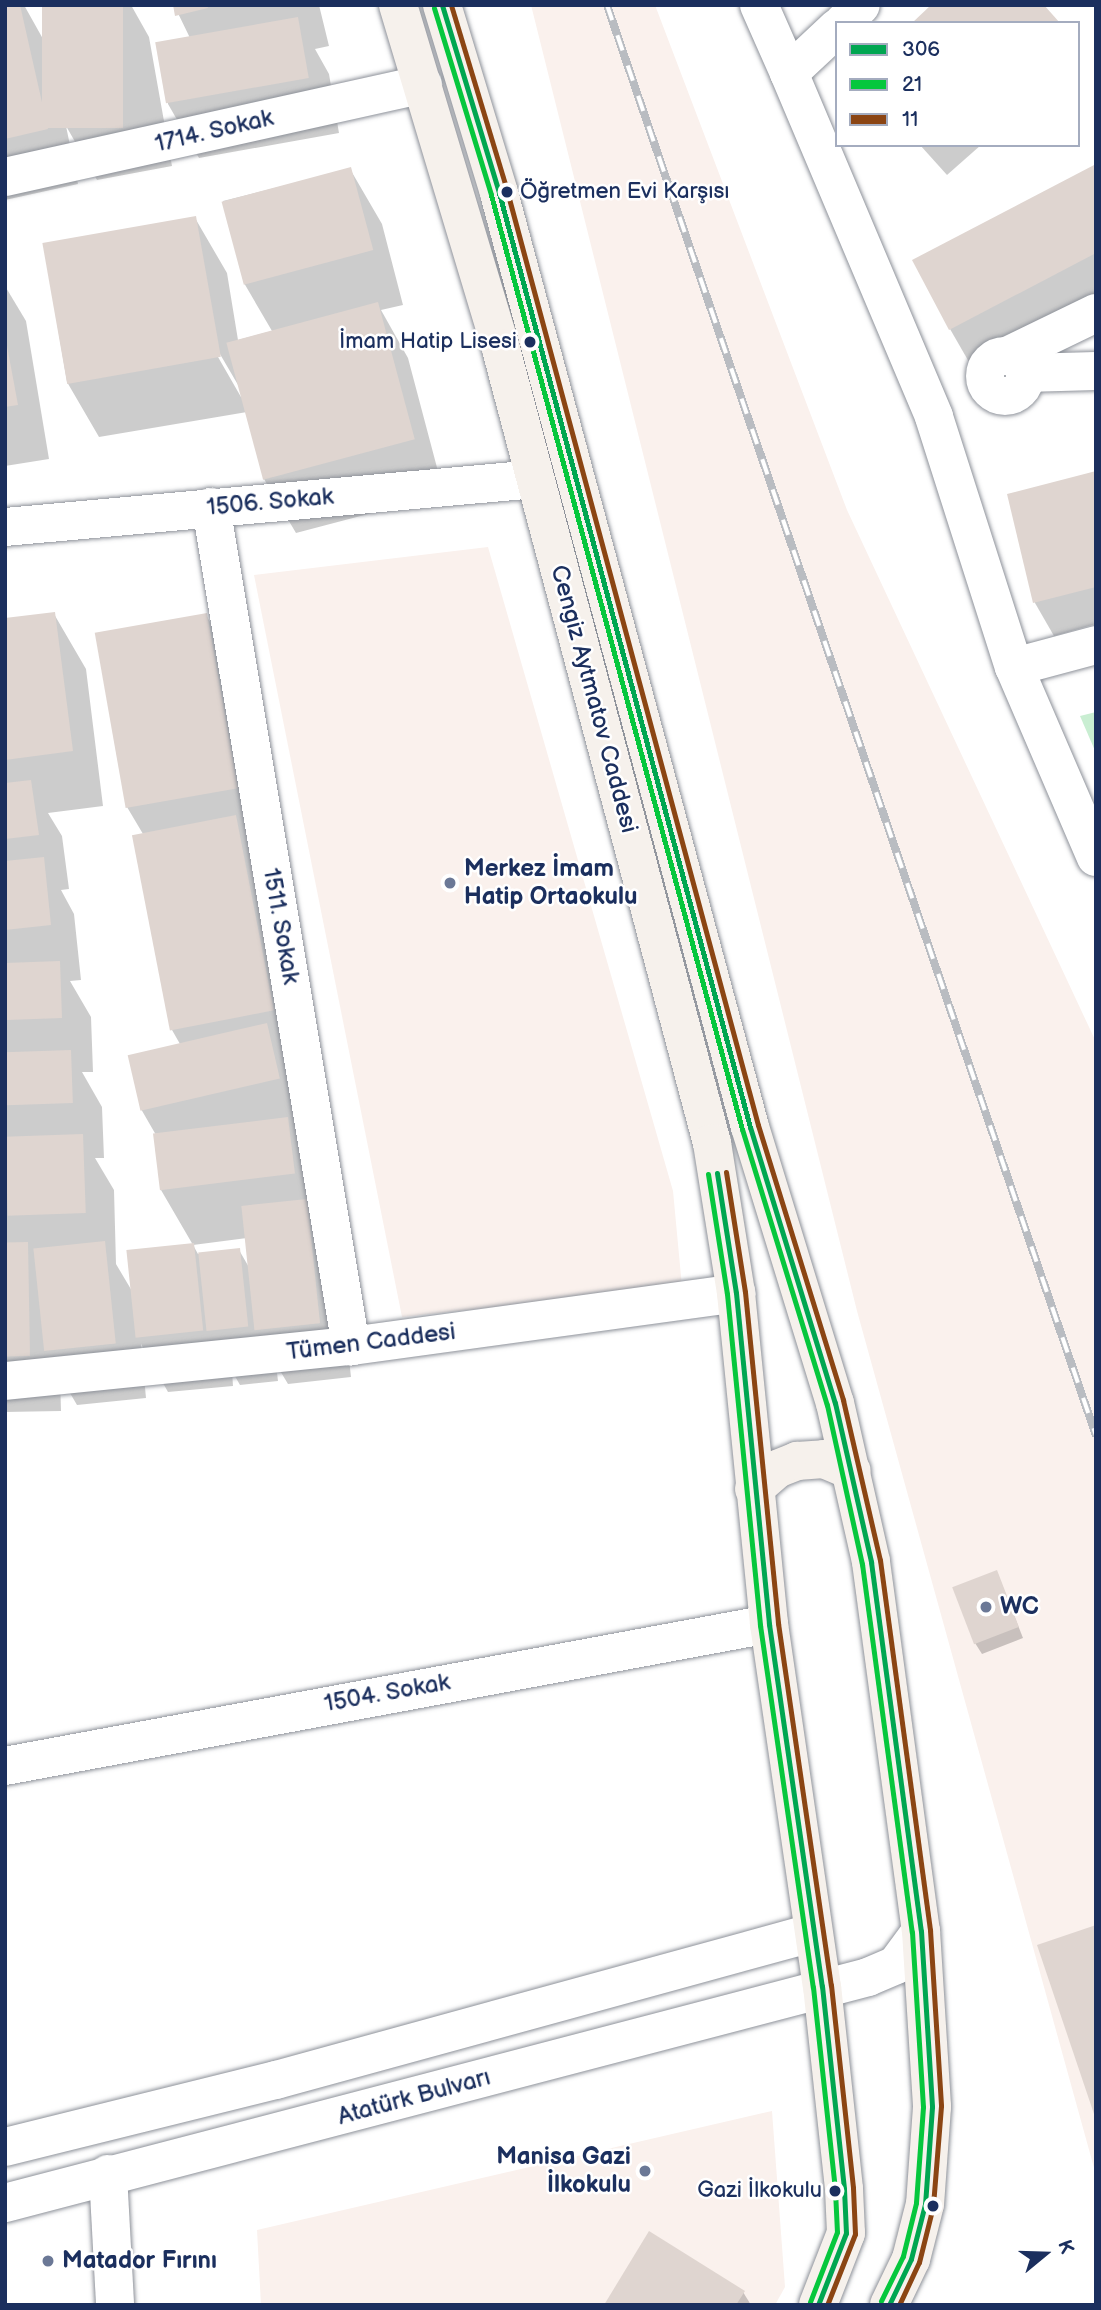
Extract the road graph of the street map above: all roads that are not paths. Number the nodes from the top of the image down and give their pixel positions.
1 (398, 5) edge
2 (442, 5) edge
3 (758, 5) edge
4 (861, 5) edge
5 (845, 21) edge
6 (835, 30) edge
7 (789, 73) junction
8 (423, 84) junction
9 (5, 177) edge
10 (1096, 313) edge
11 (1016, 365) junction
12 (1096, 371) edge
13 (934, 417) junction
14 (535, 479) junction
15 (211, 506) junction
16 (5, 527) edge
17 (1096, 645) edge
18 (1014, 667) junction
19 (1096, 857) edge
20 (736, 1293) junction
21 (351, 1346) junction
22 (5, 1381) edge
23 (852, 1471) junction
24 (754, 1489) junction
25 (769, 1624) junction
26 (5, 1766) edge
27 (921, 1931) junction
28 (812, 1933) junction
29 (822, 1986) junction
30 (105, 2121) junction
31 (5, 2147) edge
32 (108, 2174) junction
33 (5, 2203) edge
34 (114, 2305) edge
35 (818, 2305) edge
36 (889, 2305) edge

1 - 8 main road, Cengiz Aytmatov Caddesi
2 - 23 main road, Cengiz Aytmatov Caddesi
3 - 7 street
4 - 5 street
6 - 7 street
7 - 13 street
8 - 9 street, 1714. Sokak
8 - 14 main road, Cengiz Aytmatov Caddesi
10 - 11 street
11 - 12 street
11 - 13 street
13 - 18 street
14 - 15 street, 1506. Sokak
14 - 20 main road, Cengiz Aytmatov Caddesi
15 - 16 street, 1506. Sokak
15 - 21 street, 1511. Sokak
17 - 18 street
18 - 19 street
20 - 21 street, Tümen Caddesi
20 - 24 main road, Cengiz Aytmatov Caddesi
21 - 22 street, Tümen Caddesi
23 - 24 main road
23 - 27 main road, Cengiz Aytmatov Caddesi
24 - 25 main road, Cengiz Aytmatov Caddesi
25 - 26 street, 1504. Sokak
25 - 28 main road, Cengiz Aytmatov Caddesi
27 - 29 street, Atatürk Bulvarı
27 - 36 main road, Cengiz Aytmatov Caddesi
28 - 29 main road, Cengiz Aytmatov Caddesi
28 - 30 street
29 - 32 street, Atatürk Bulvarı
29 - 35 main road, Cengiz Aytmatov Caddesi
30 - 31 street
30 - 32 street
32 - 33 street, Atatürk Bulvarı
32 - 34 street

